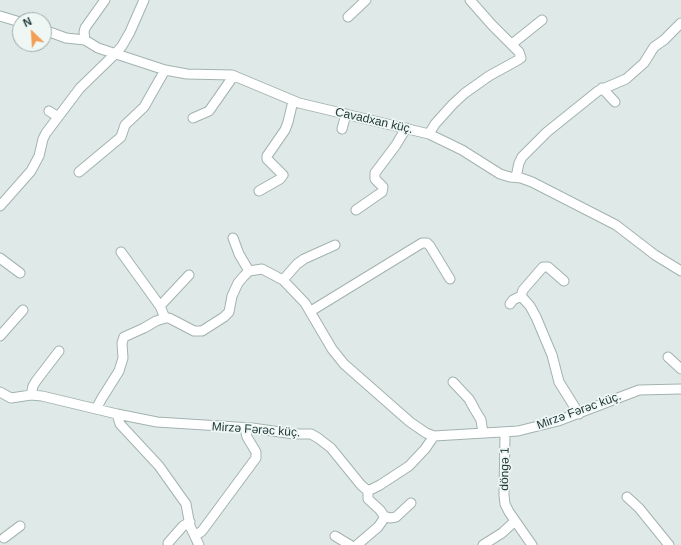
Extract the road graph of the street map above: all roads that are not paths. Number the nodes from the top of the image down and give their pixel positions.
1 (105, 0) edge
2 (144, 0) edge
3 (366, 0) edge
4 (470, 0) edge
5 (0, 16) edge
6 (348, 17) dead end
7 (12, 20) edge
8 (542, 20) dead end
9 (681, 23) edge
10 (52, 33) edge
11 (85, 40) junction
12 (512, 44) junction
13 (115, 54) junction
14 (165, 70) junction
15 (232, 75) junction
16 (602, 88) junction
17 (293, 101) junction
18 (615, 102) dead end
19 (49, 111) dead end
20 (346, 114) junction
21 (58, 117) junction
22 (193, 118) dead end
23 (406, 128) junction
24 (342, 129) dead end
25 (429, 134) junction
26 (78, 172) dead end
27 (516, 177) junction
28 (259, 192) dead end
29 (0, 206) edge
30 (356, 210) dead end
31 (233, 238) dead end
32 (335, 245) dead end
33 (121, 252) dead end
34 (0, 258) edge
35 (249, 271) junction
36 (681, 271) edge
37 (20, 273) dead end
38 (189, 275) dead end
39 (450, 279) dead end
40 (283, 280) junction
41 (564, 281) dead end
42 (521, 296) junction
43 (510, 304) dead end
44 (160, 306) junction
45 (23, 310) dead end
46 (311, 311) junction
47 (165, 318) junction
48 (0, 336) edge
49 (59, 351) dead end
50 (668, 357) dead end
51 (681, 369) edge
52 (453, 382) dead end
53 (681, 389) edge
54 (0, 392) edge
55 (30, 395) junction
56 (96, 409) junction
57 (116, 414) junction
58 (579, 414) junction
59 (245, 428) junction
60 (483, 432) junction
61 (505, 433) junction
62 (434, 436) junction
63 (368, 491) junction
64 (627, 497) dead end
65 (411, 503) dead end
66 (384, 516) junction
67 (515, 521) junction
68 (190, 522) junction
69 (20, 526) dead end
70 (2, 536) edge
71 (335, 536) dead end
72 (197, 541) edge
73 (168, 543) dead end
74 (11, 545) edge
75 (350, 545) edge
76 (357, 545) edge
77 (483, 545) edge
78 (532, 545) edge
79 (669, 545) edge

1 - 11 street
2 - 13 street
3 - 6 street
4 - 12 street
5 - 7 street
8 - 12 street
9 - 16 street
10 - 11 street, Cavadxan küç.
11 - 13 street, Cavadxan küç.
12 - 25 street
13 - 14 street, Cavadxan küç.
13 - 21 street
14 - 15 street, Cavadxan küç.
14 - 26 street
15 - 17 street, Cavadxan küç.
15 - 22 street
16 - 18 street
16 - 27 street
17 - 20 street, Cavadxan küç.
17 - 28 street
19 - 21 street
20 - 23 street, Cavadxan küç.
20 - 24 street
21 - 29 street
23 - 25 street, Cavadxan küç.
23 - 30 street
25 - 27 street, Cavadxan küç.
27 - 36 street, Cavadxan küç.
31 - 35 street
32 - 40 street
33 - 44 street
34 - 37 street
35 - 40 street
35 - 47 street
38 - 44 street
39 - 46 street
40 - 46 street
41 - 42 street
42 - 43 street
42 - 58 street
44 - 47 street
45 - 48 street
46 - 62 street
47 - 56 street
49 - 55 street
50 - 51 street
52 - 60 street
53 - 58 street, Mirzə Fərəc küç.
54 - 55 street, Mirzə Fərəc küç.
55 - 56 street, Mirzə Fərəc küç.
56 - 57 street, Mirzə Fərəc küç.
57 - 59 street, Mirzə Fərəc küç.
57 - 68 street
58 - 61 street, Mirzə Fərəc küç.
59 - 63 street, Mirzə Fərəc küç.
59 - 72 street
60 - 61 street, Mirzə Fərəc küç.
60 - 62 street, Mirzə Fərəc küç.
61 - 67 street, döngə 1
62 - 63 street
63 - 66 street, Mirzə Fərəc küç.
64 - 79 street
65 - 66 street
66 - 76 street
67 - 77 street
67 - 78 street, döngə 1
68 - 72 street
68 - 73 street
69 - 70 street
70 - 74 street
71 - 75 street

